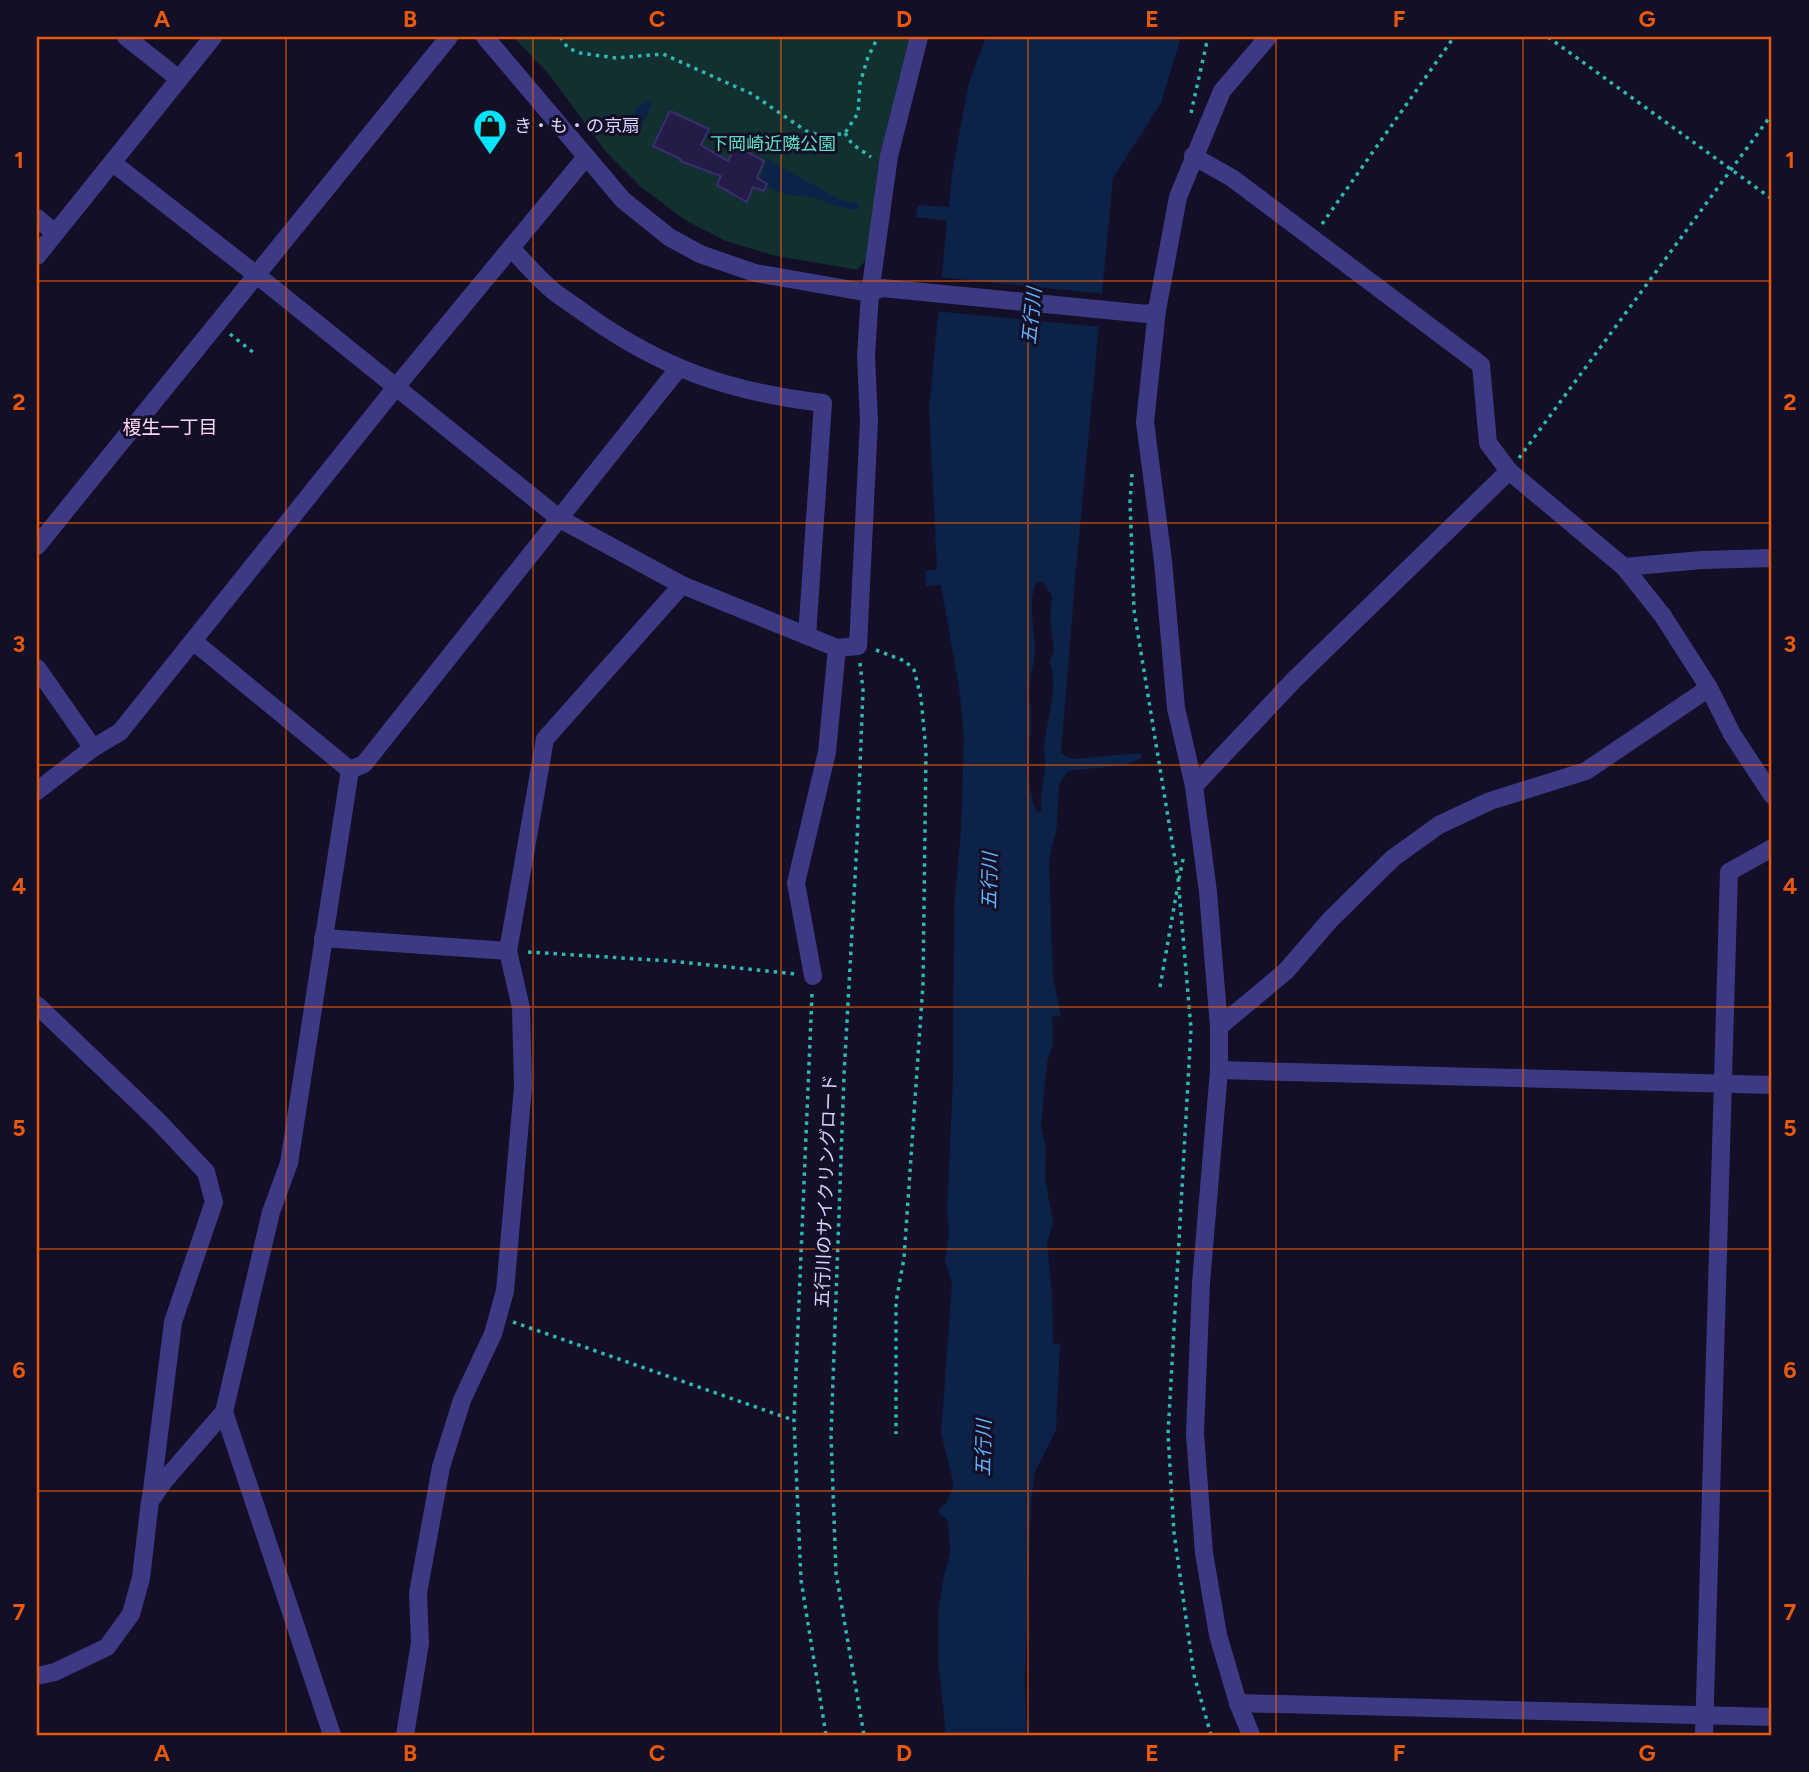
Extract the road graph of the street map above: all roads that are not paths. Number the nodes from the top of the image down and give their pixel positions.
1 (126, 37) edge
2 (213, 37) edge
3 (449, 37) edge
4 (485, 37) edge
5 (919, 37) edge
6 (1268, 37) edge
7 (179, 79) junction
8 (1194, 156) junction
9 (586, 157) junction
10 (113, 163) junction
11 (37, 218) edge
12 (55, 233) junction
13 (511, 248) junction
14 (37, 256) edge
15 (255, 274) junction
16 (876, 290) junction
17 (1152, 312) junction
18 (678, 369) junction
19 (396, 387) junction
20 (1509, 471) junction
21 (560, 520) junction
22 (37, 546) edge
23 (1772, 558) edge
24 (1624, 567) junction
25 (682, 585) junction
26 (807, 636) junction
27 (193, 641) junction
28 (837, 648) junction
29 (37, 668) edge
30 (1709, 688) junction
31 (93, 748) junction
32 (350, 770) junction
33 (1766, 772) edge
34 (1194, 786) junction
35 (37, 791) edge
36 (1772, 795) edge
37 (1772, 848) edge
38 (323, 937) junction
39 (508, 951) junction
40 (813, 976) road end
41 (37, 1004) edge
42 (1219, 1027) junction
43 (1219, 1070) junction
44 (1722, 1084) junction
45 (1772, 1085) edge
46 (224, 1412) junction
47 (150, 1501) junction
48 (37, 1676) edge
49 (1238, 1703) junction
50 (1704, 1715) junction
51 (1772, 1717) edge
52 (332, 1735) edge
53 (405, 1735) edge
54 (1251, 1735) edge
55 (1704, 1735) edge

1 - 7 street
2 - 7 street
3 - 15 street
4 - 9 street
5 - 16 street
6 - 8 street
7 - 10 street
8 - 17 street
8 - 20 street
9 - 13 street
9 - 16 street
10 - 12 street
10 - 15 street
11 - 12 street
12 - 14 street
13 - 18 street
13 - 19 street
15 - 19 street
15 - 22 street
16 - 17 street
16 - 28 street
17 - 34 street
18 - 21 street
18 - 26 street
19 - 21 street
19 - 27 street
20 - 24 street
20 - 34 street
21 - 25 street
21 - 32 street
23 - 24 street
24 - 30 street
25 - 26 street
25 - 39 street
26 - 28 street
27 - 31 street
27 - 32 street
28 - 40 street
29 - 31 street
30 - 33 street
30 - 42 street
31 - 35 street
32 - 38 street
33 - 36 street
34 - 42 street
37 - 44 street
38 - 39 street
38 - 46 street
39 - 53 street
41 - 47 street
42 - 43 street
43 - 44 street
43 - 49 street
44 - 45 street
44 - 50 street
46 - 47 street
46 - 52 street
47 - 48 street
49 - 50 street
49 - 54 street
50 - 51 street
50 - 55 street

